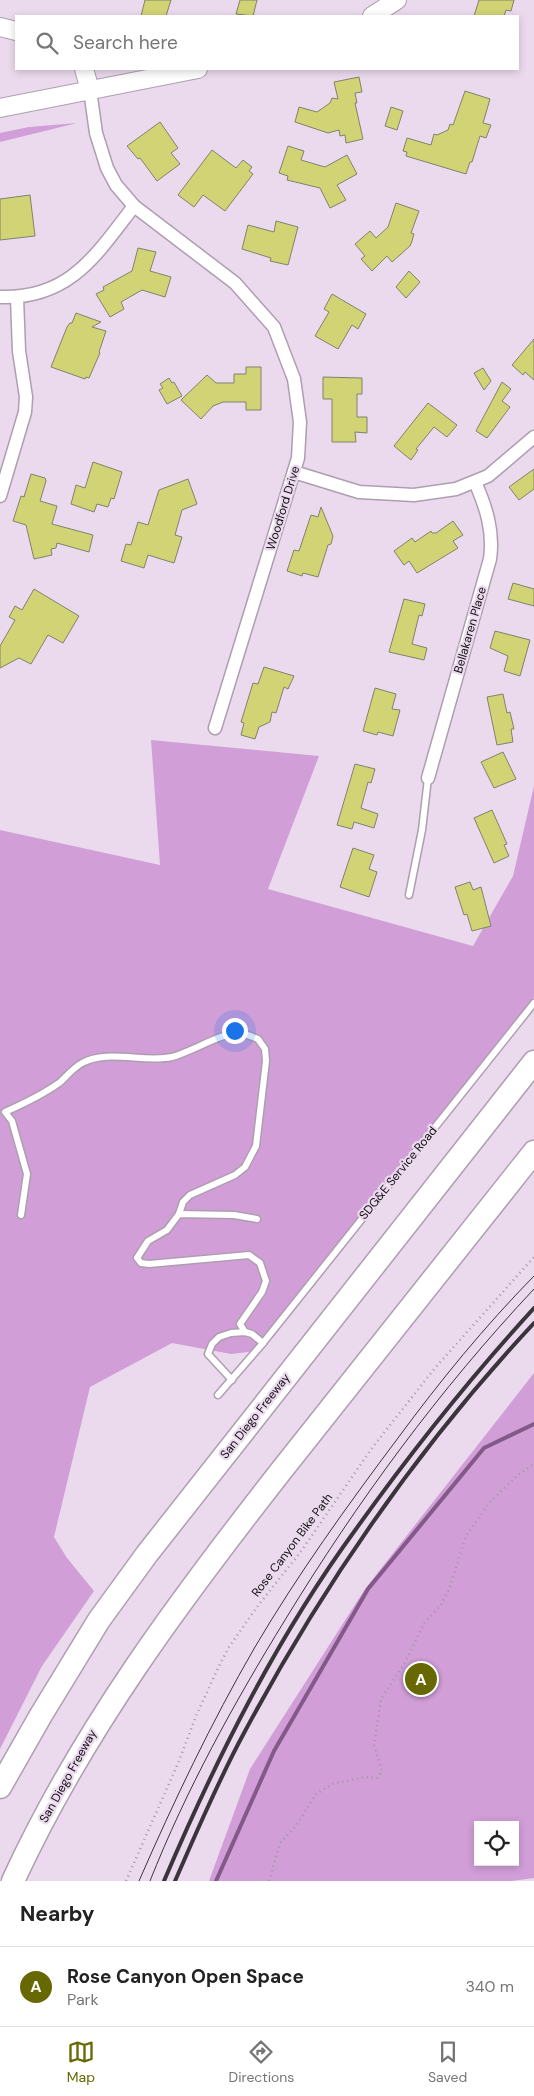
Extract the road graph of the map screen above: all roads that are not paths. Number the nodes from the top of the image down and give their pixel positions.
1 (397, 0) edge
2 (374, 15) edge
3 (0, 27) edge
4 (15, 31) edge
5 (84, 70) edge
6 (193, 70) edge
7 (90, 90) junction
8 (0, 108) edge
9 (134, 206) junction
10 (0, 297) edge
11 (17, 298) junction
12 (534, 437) edge
13 (294, 472) junction
14 (475, 482) junction
15 (0, 496) edge
16 (215, 728) dead end
17 (428, 778) joint
18 (409, 895) dead end
19 (534, 1003) edge
20 (534, 1062) edge
21 (2, 1112) edge
22 (534, 1152) edge
23 (534, 1174) edge
24 (179, 1214) junction
25 (22, 1215) dead end
26 (257, 1219) dead end
27 (245, 1332) junction
28 (263, 1343) junction
29 (362, 1369) junction
30 (232, 1380) junction
31 (218, 1395) dead end
32 (0, 1787) edge
33 (13, 1881) edge

1 - 2 main road
3 - 4 main road
5 - 7 main road
6 - 7 main road
7 - 8 main road
7 - 9 street, Woodford Drive
9 - 11 street
9 - 13 street, Woodford Drive
10 - 11 street
11 - 15 street
12 - 14 street
13 - 14 street
13 - 16 street, Woodford Drive
14 - 17 street, Bellakaren Place
17 - 18 lane
19 - 28 lane, SDG&E Service Road
20 - 32 highway, San Diego Freeway
21 - 24 lane
21 - 25 lane
22 - 29 highway, San Diego Freeway
23 - 29 highway
24 - 26 lane
24 - 27 lane
27 - 28 lane
27 - 30 lane
28 - 30 lane, SDG&E Service Road
29 - 33 highway, San Diego Freeway
30 - 31 lane, SDG&E Service Road

